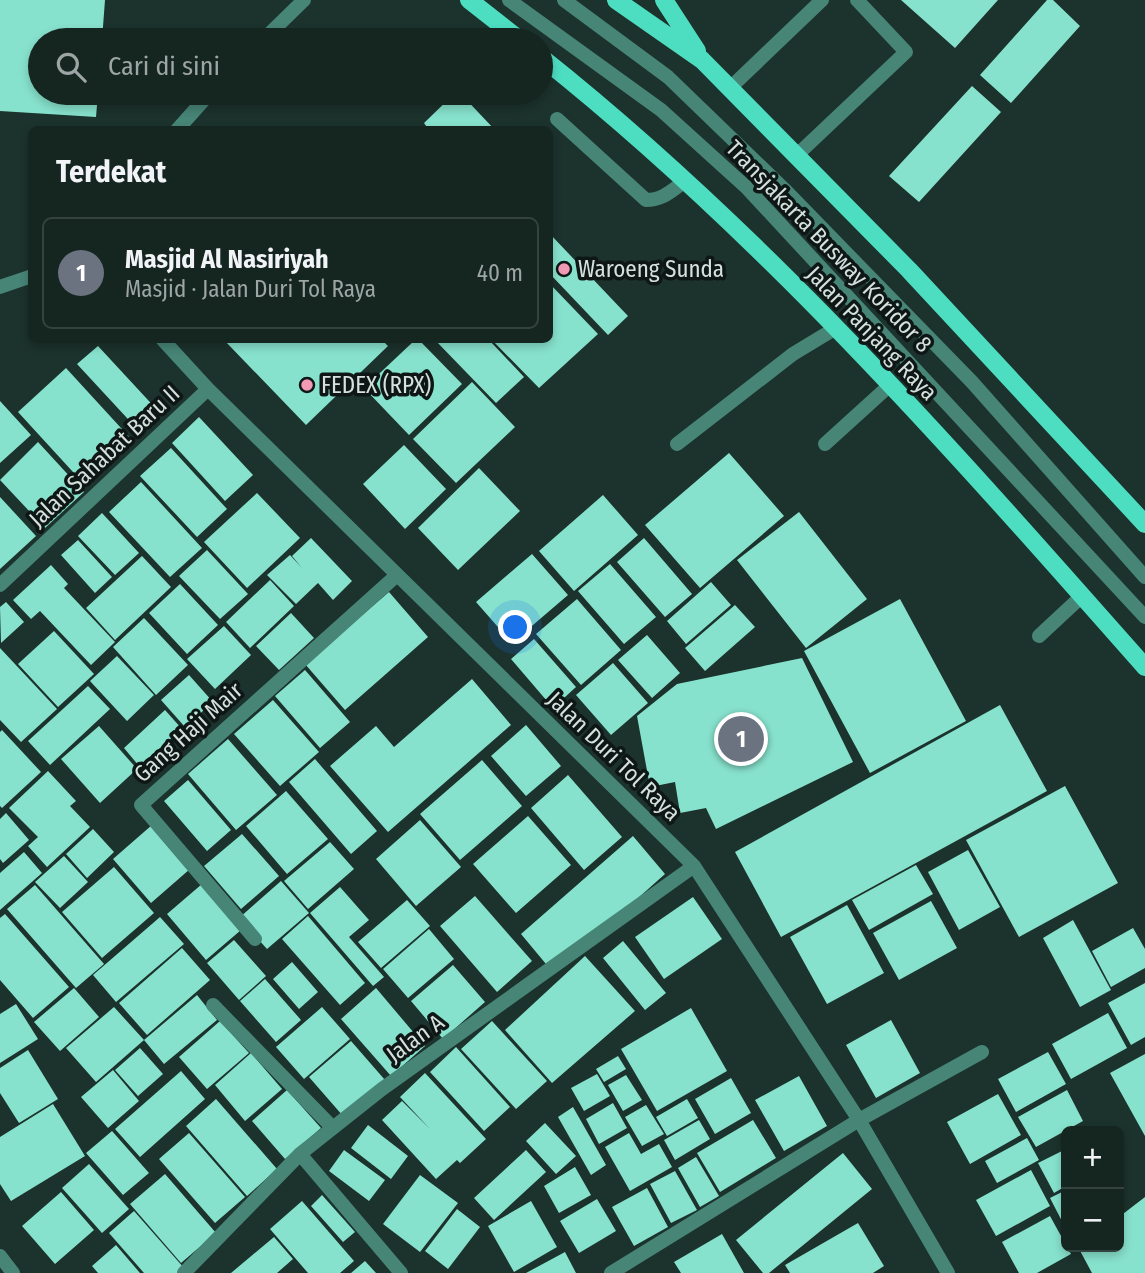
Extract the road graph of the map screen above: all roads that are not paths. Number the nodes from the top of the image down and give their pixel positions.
1 (304, 0) edge
2 (469, 0) edge
3 (509, 0) edge
4 (565, 0) edge
5 (616, 0) edge
6 (664, 0) edge
7 (822, 0) edge
8 (857, 0) edge
9 (275, 28) edge
10 (505, 28) edge
11 (548, 28) edge
12 (553, 32) edge
13 (702, 60) junction
14 (553, 66) edge
15 (730, 88) junction
16 (199, 105) edge
17 (557, 119) dead end
18 (180, 126) edge
19 (797, 155) junction
20 (685, 181) junction
21 (28, 277) edge
22 (0, 287) edge
23 (836, 328) junction
24 (166, 343) edge
25 (890, 385) junction
26 (208, 389) junction
27 (677, 444) dead end
28 (825, 444) dead end
29 (1145, 524) edge
30 (397, 575) junction
31 (1145, 577) edge
32 (0, 585) edge
33 (1082, 596) junction
34 (1145, 617) edge
35 (1039, 636) dead end
36 (1145, 667) edge
37 (694, 866) junction
38 (255, 939) dead end
39 (213, 1005) dead end
40 (982, 1052) dead end
41 (859, 1121) junction
42 (333, 1128) junction
43 (300, 1154) junction
44 (0, 1256) edge
45 (13, 1273) edge
46 (184, 1273) edge
47 (401, 1273) edge
48 (611, 1273) edge
49 (948, 1273) edge

1 - 9 street
2 - 10 main road
3 - 11 street, Transjakarta Busway Koridor 8
4 - 31 street, Transjakarta Busway Koridor 8
5 - 13 main road
6 - 13 main road
7 - 15 street
8 - 19 street
12 - 34 street, Transjakarta Busway Koridor 8
13 - 15 main road
14 - 20 main road, Jalan Panjang Raya
15 - 19 main road
16 - 18 street
17 - 20 street
19 - 29 main road
20 - 23 main road, Jalan Panjang Raya
21 - 22 street
23 - 25 main road, Jalan Panjang Raya
23 - 27 street
24 - 26 street, Jalan Duri Tol Raya
25 - 28 street
25 - 33 main road, Jalan Panjang Raya
26 - 30 street, Jalan Duri Tol Raya
26 - 32 street, Jalan Sahabat Baru II
30 - 37 street, Jalan Duri Tol Raya
30 - 38 street, Gang Haji Mair
33 - 35 street
33 - 36 main road, Jalan Panjang Raya
37 - 41 street, Jalan Duri Tol Raya
37 - 42 street, Jalan A
39 - 42 street
40 - 41 street
41 - 48 street
41 - 49 street, Jalan Duri Tol Raya
42 - 43 street, Jalan A
43 - 46 street, Jalan A
43 - 47 street
44 - 45 street

